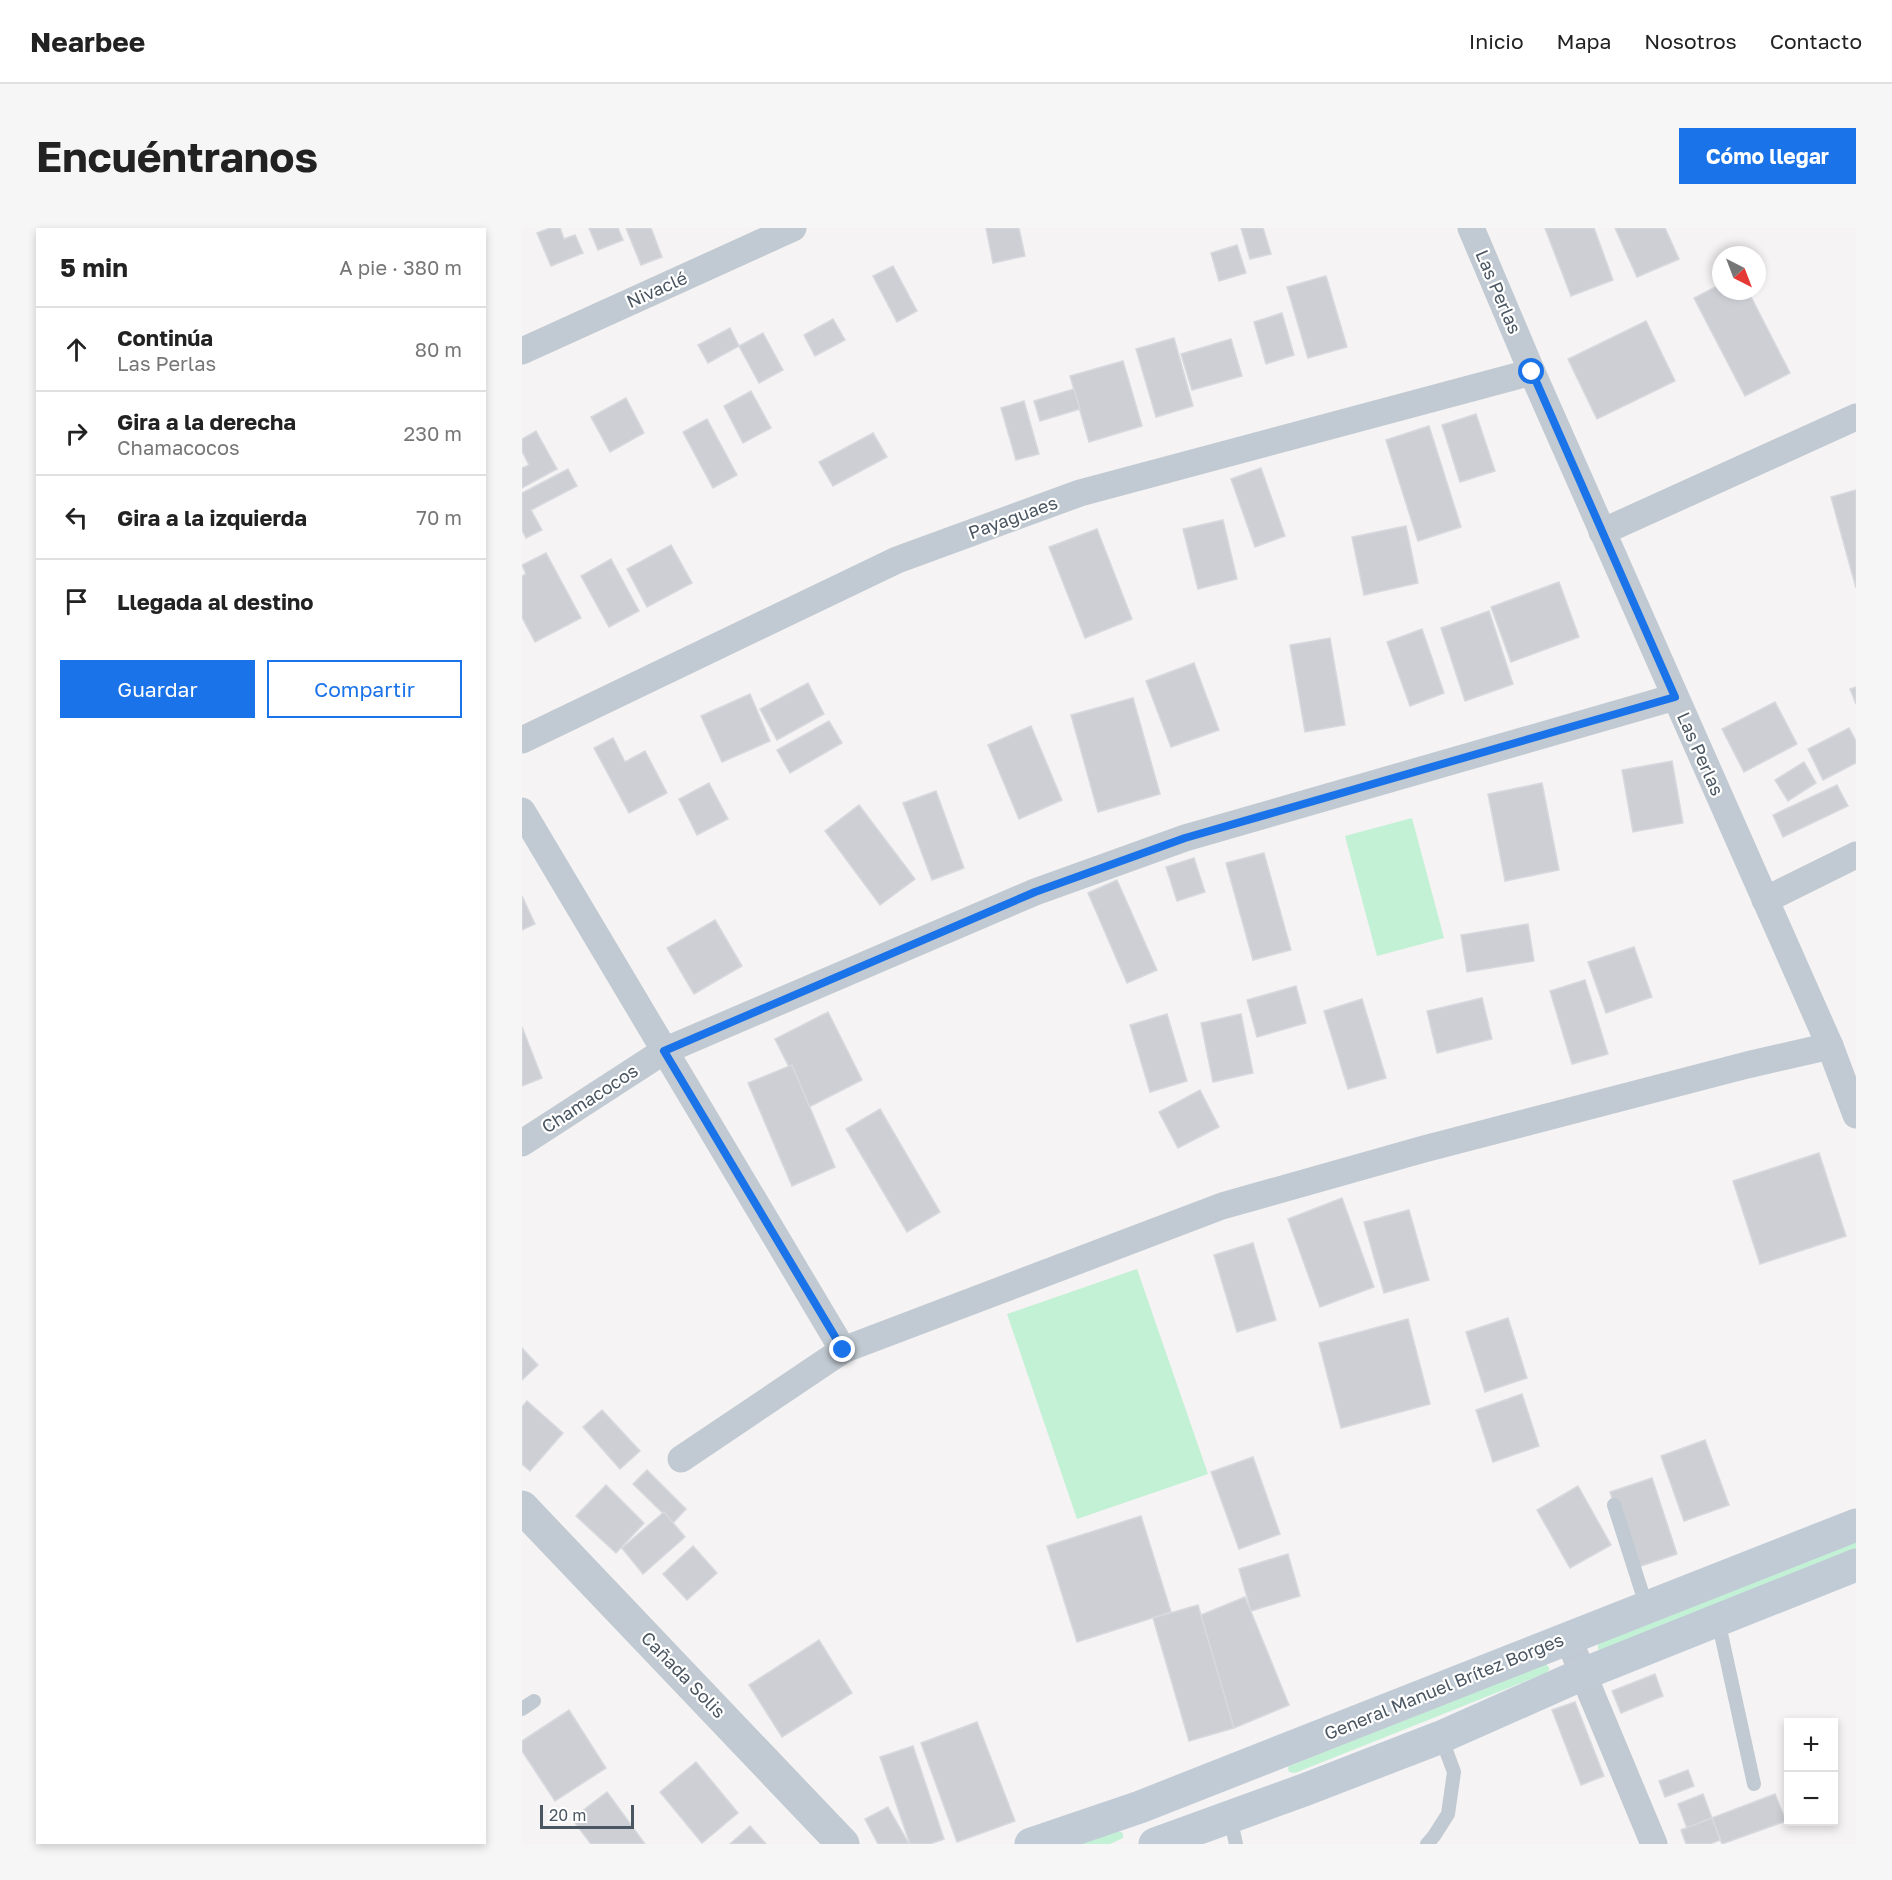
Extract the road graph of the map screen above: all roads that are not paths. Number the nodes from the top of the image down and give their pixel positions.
1 (793, 228) edge
2 (1471, 228) edge
3 (522, 351) edge
4 (1532, 372) junction
5 (1856, 417) edge
6 (1602, 532) junction
7 (1675, 697) junction
8 (522, 740) edge
9 (522, 811) edge
10 (1856, 855) edge
11 (1765, 900) junction
12 (1830, 1046) junction
13 (664, 1051) junction
14 (1856, 1115) edge
15 (522, 1143) edge
16 (843, 1350) junction
17 (681, 1459) dead end
18 (1614, 1505) dead end
19 (522, 1506) edge
20 (1856, 1525) edge
21 (1856, 1565) edge
22 (1647, 1608) junction
23 (1718, 1620) junction
24 (1568, 1638) junction
25 (1583, 1674) junction
26 (534, 1701) dead end
27 (522, 1709) edge
28 (1441, 1737) junction
29 (1754, 1784) dead end
30 (1233, 1831) edge
31 (843, 1844) edge
32 (1031, 1844) edge
33 (1155, 1844) edge
34 (1427, 1844) edge
35 (1654, 1844) edge

1 - 3 street, Nivaclé
2 - 4 street, Las Perlas
4 - 6 street, Las Perlas
4 - 8 street, Payaguaes
5 - 6 street
6 - 7 street, Las Perlas
7 - 11 street, Las Perlas
7 - 13 street, Chamacocos
9 - 13 street
10 - 11 street
11 - 12 street, Las Perlas
12 - 14 street, Las Perlas
12 - 16 street
13 - 15 street, Chamacocos
13 - 16 street
16 - 17 street
18 - 22 lane
19 - 31 street, Cañada Solis
20 - 22 main road, General Manuel Brítez Borges
21 - 23 main road
22 - 24 main road, General Manuel Brítez Borges
23 - 25 main road
23 - 29 lane
24 - 25 street
24 - 32 main road, General Manuel Brítez Borges
25 - 28 main road
25 - 35 street
26 - 27 lane
28 - 30 main road
28 - 34 lane
30 - 33 main road

